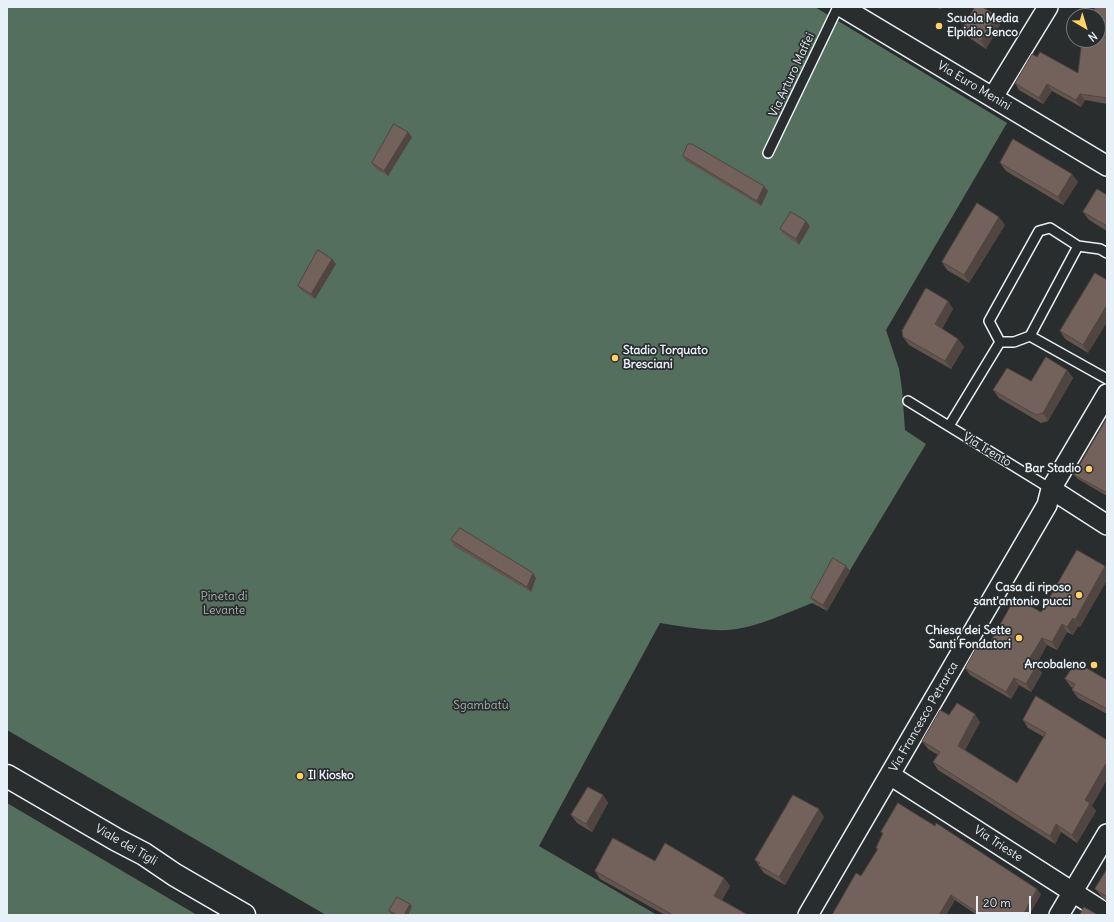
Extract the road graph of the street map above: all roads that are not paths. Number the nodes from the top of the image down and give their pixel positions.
1 (838, 7) edge
2 (842, 7) edge
3 (1048, 7) edge
4 (993, 97) junction
5 (768, 153) dead end
6 (1107, 166) edge
7 (1078, 246) junction
8 (1107, 253) edge
9 (1030, 336) junction
10 (1000, 342) junction
11 (1107, 379) edge
12 (1107, 394) edge
13 (908, 401) dead end
14 (949, 426) junction
15 (1051, 488) junction
16 (1107, 525) edge
17 (890, 775) junction
18 (7, 776) edge
19 (1107, 834) edge
20 (1073, 892) junction
21 (1107, 914) edge
22 (244, 915) edge
23 (808, 915) edge
24 (1059, 915) edge

1 - 5 lane, Via Arturo Maffei
2 - 4 street, Via Euro Menini
3 - 4 street
4 - 6 street, Via Euro Menini
7 - 8 lane
7 - 9 lane
7 - 10 lane
9 - 10 lane
9 - 11 lane
10 - 14 lane
12 - 15 street, Via Francesco Petrarca
13 - 14 lane, Via Trento
14 - 15 lane, Via Trento
15 - 16 street, Via Trento
15 - 17 street, Via Francesco Petrarca
17 - 20 street, Via Trieste
17 - 23 street, Via Francesco Petrarca
18 - 22 street, Viale dei Tigli
19 - 20 street
20 - 21 street, Via Trieste
20 - 24 street

